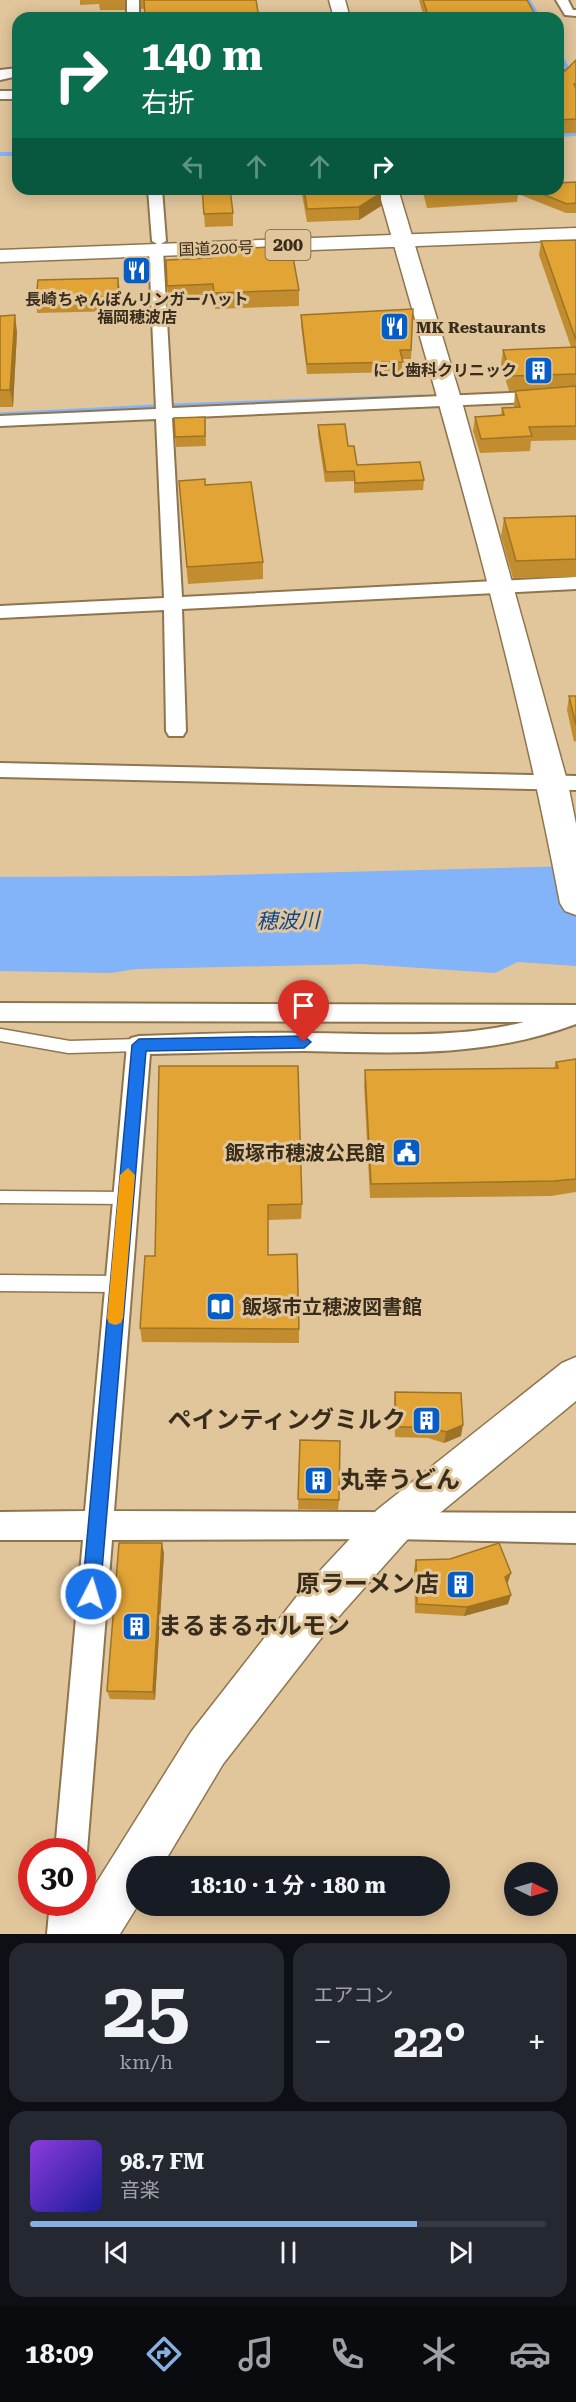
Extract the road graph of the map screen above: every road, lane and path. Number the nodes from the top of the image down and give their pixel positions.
1 (562, 0) edge
2 (576, 13) edge
3 (155, 195) edge
4 (390, 195) edge
5 (576, 226) edge
6 (576, 234) edge
7 (401, 236) junction
8 (157, 246) junction
9 (0, 247) edge
10 (0, 256) edge
11 (576, 395) edge
12 (450, 402) junction
13 (164, 413) junction
14 (0, 421) edge
15 (576, 583) edge
16 (500, 587) junction
17 (172, 603) junction
18 (0, 612) edge
19 (176, 731) dead end
20 (0, 770) edge
21 (565, 783) edge
22 (576, 903) edge
23 (0, 1012) edge
24 (576, 1014) edge
25 (0, 1035) edge
26 (139, 1045) junction
27 (0, 1197) edge
28 (126, 1198) junction
29 (0, 1283) edge
30 (118, 1284) junction
31 (576, 1376) edge
32 (392, 1525) junction
33 (0, 1526) edge
34 (97, 1527) junction
35 (576, 1528) edge
36 (72, 1838) edge
37 (66, 1916) edge
38 (64, 1934) edge
39 (92, 1934) edge

1 - 2 street
3 - 8 street
4 - 7 main road
5 - 7 main road, 国道200号 / 200
6 - 7 main road, 国道200号 / 200
7 - 8 main road, 国道200号 / 200
7 - 12 main road
8 - 9 main road, 国道200号 / 200
8 - 10 main road, 国道200号 / 200
8 - 13 street
11 - 12 street
12 - 13 street
12 - 16 main road
13 - 14 street
13 - 17 street
15 - 16 street
16 - 17 street
16 - 21 main road
17 - 18 street
17 - 19 street
20 - 21 street
21 - 22 main road
23 - 24 street
24 - 26 street
25 - 26 lane
26 - 28 street
27 - 28 lane
28 - 30 street
29 - 30 lane
30 - 34 street
31 - 32 main road
32 - 34 street
32 - 35 street
32 - 39 main road
33 - 34 street
34 - 36 street
37 - 38 street

